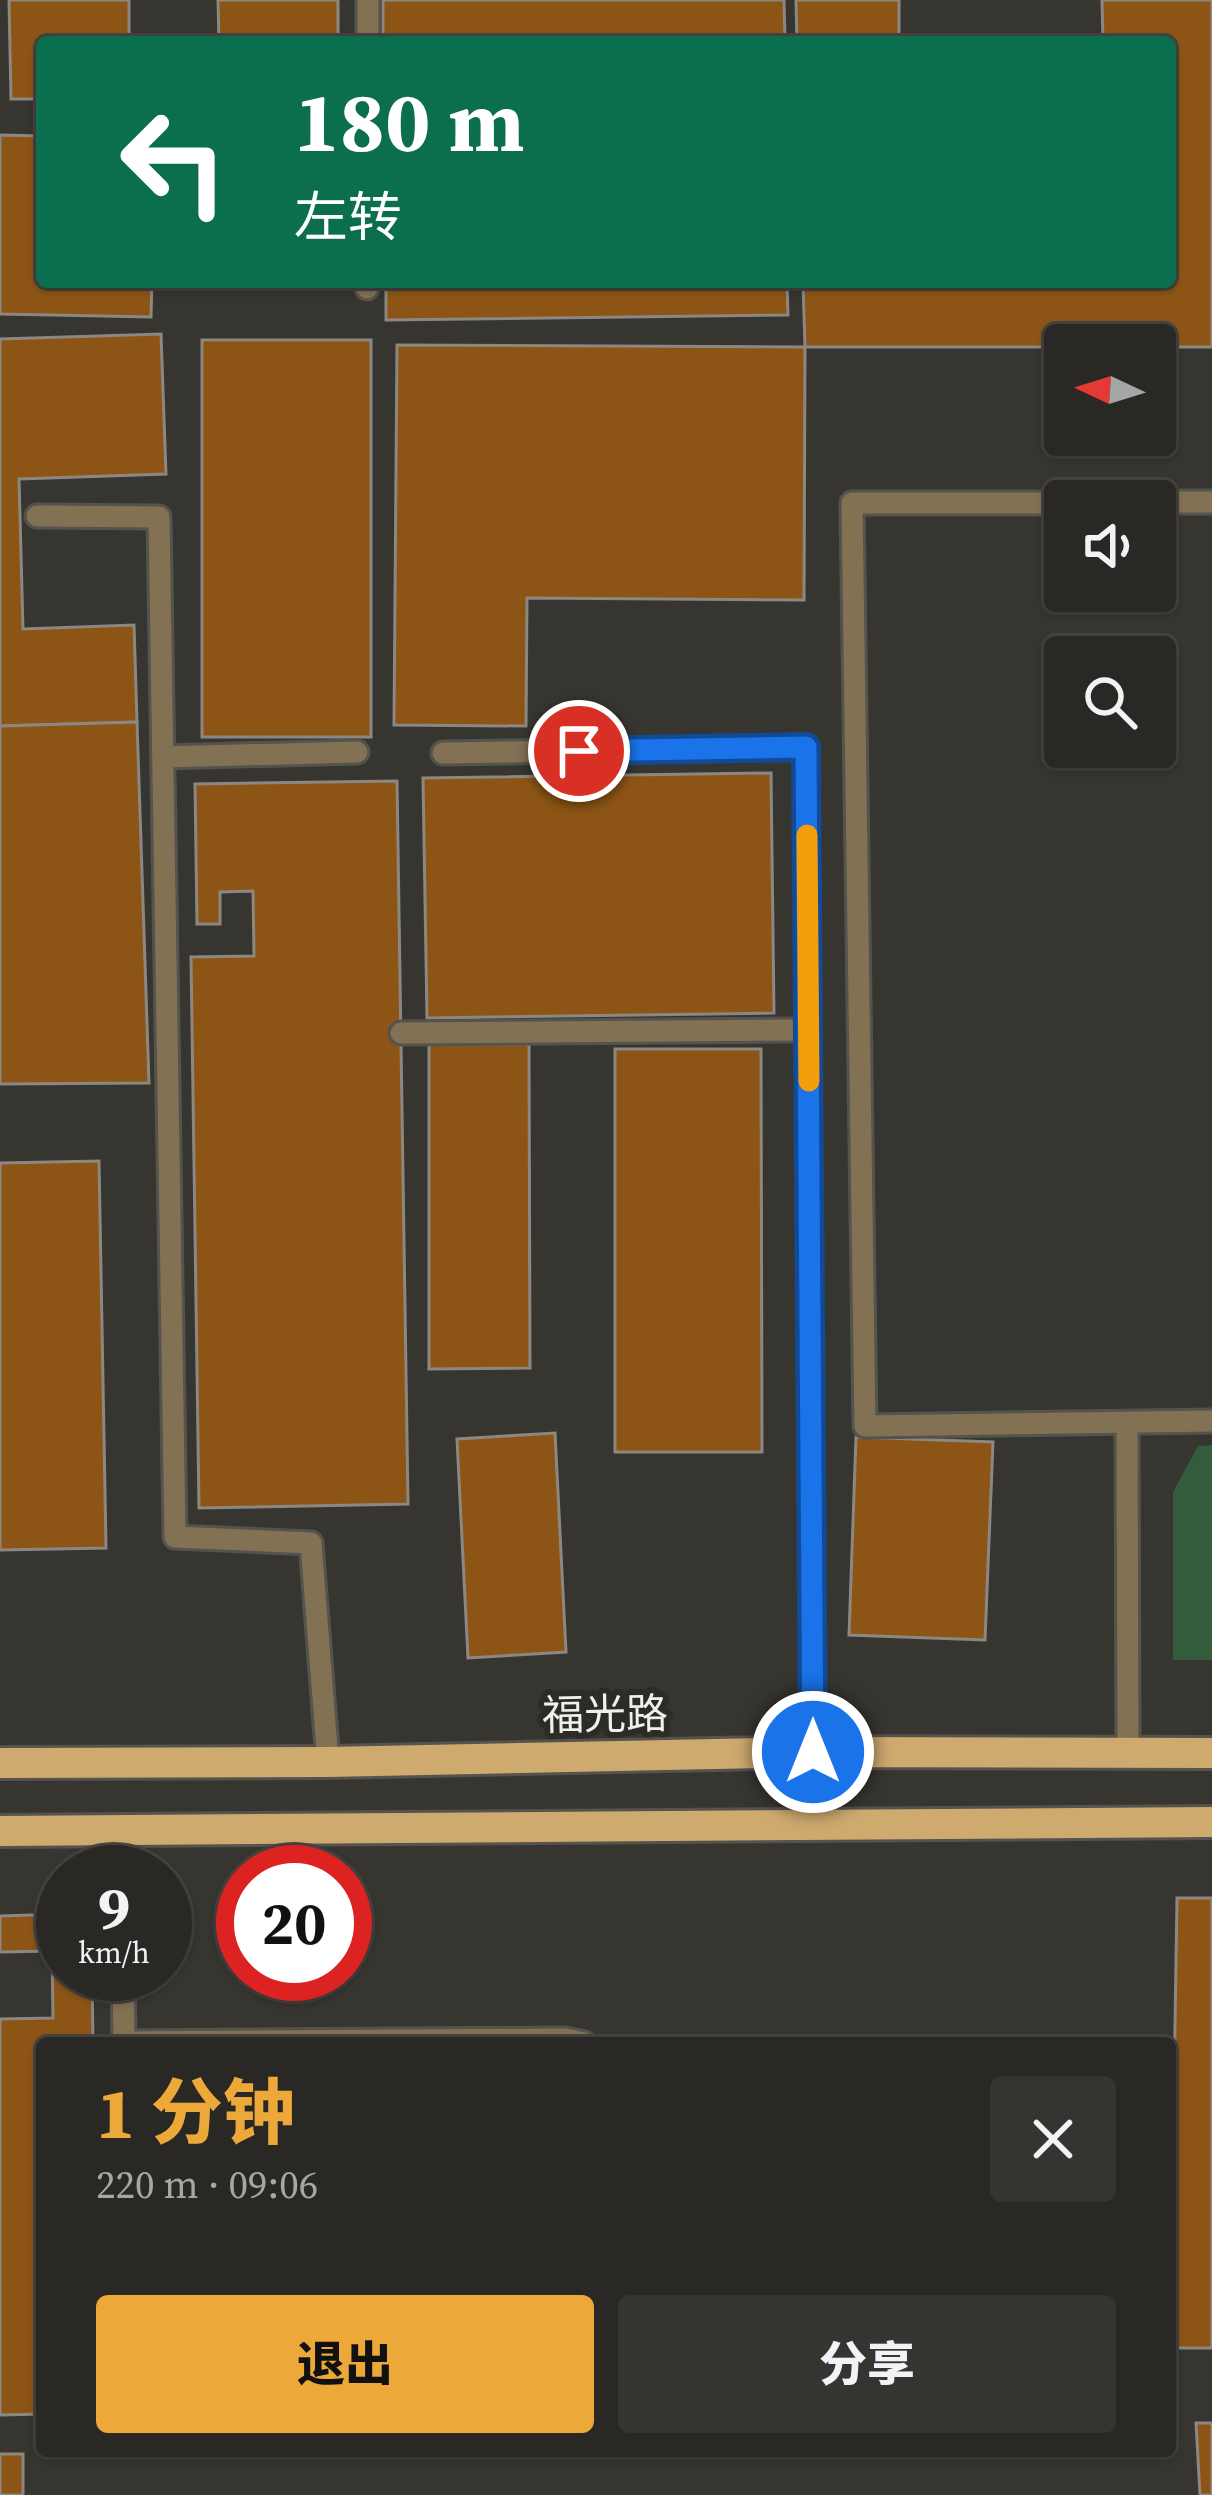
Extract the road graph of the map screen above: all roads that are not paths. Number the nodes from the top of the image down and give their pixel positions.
1 (368, 0) edge
2 (368, 36) edge
3 (1044, 502) edge
4 (1176, 502) edge
5 (1212, 502) edge
6 (38, 516) dead end
7 (357, 752) dead end
8 (443, 753) dead end
9 (163, 757) junction
10 (808, 1030) junction
11 (401, 1034) dead end
12 (1212, 1421) edge
13 (1127, 1423) junction
14 (813, 1752) junction
15 (1212, 1753) edge
16 (1128, 1754) junction
17 (328, 1762) junction
18 (0, 1763) edge
19 (1212, 1822) edge
20 (0, 1831) edge
21 (122, 1832) junction
22 (122, 1845) edge
23 (123, 2001) edge
24 (124, 2037) edge

1 - 2 lane
3 - 13 lane
4 - 5 lane
6 - 9 lane
7 - 9 lane
8 - 10 lane
9 - 17 lane
10 - 11 lane
10 - 14 lane
12 - 13 lane
13 - 16 lane
14 - 16 main road, 福光路
14 - 17 main road, 福光路
15 - 16 main road, 福光路
17 - 18 main road, 福光路
19 - 21 main road
20 - 21 main road
21 - 22 lane
23 - 24 lane

